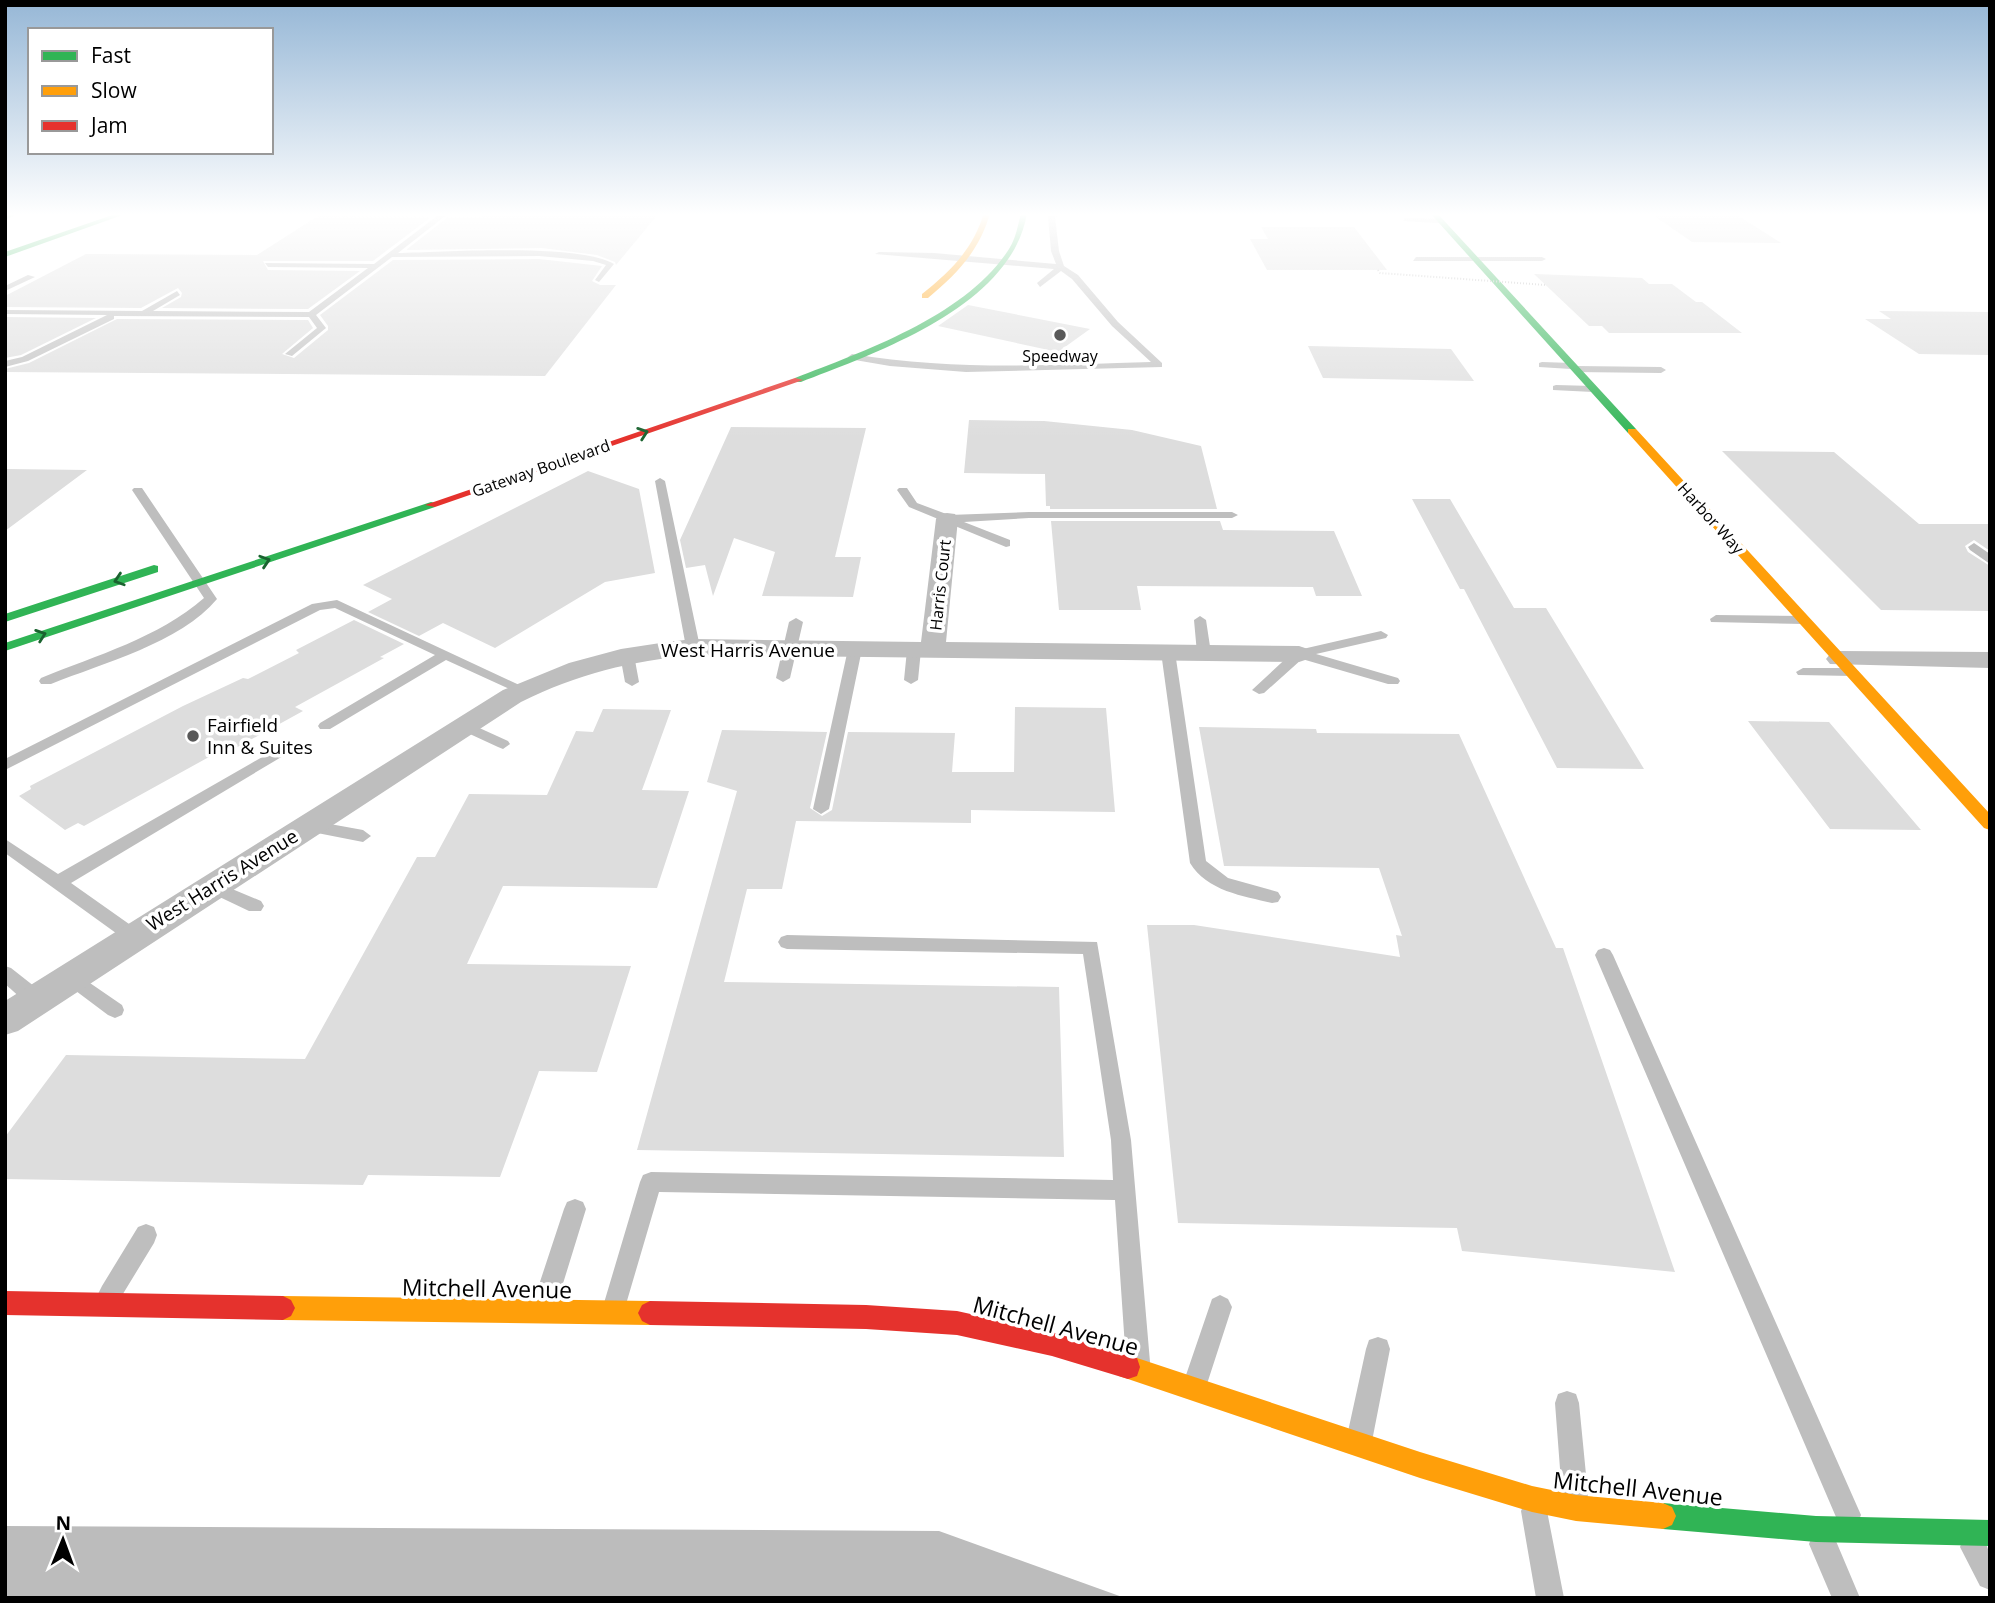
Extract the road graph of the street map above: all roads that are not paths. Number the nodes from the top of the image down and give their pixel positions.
1 (348, 288) edge
2 (935, 288) edge
3 (975, 288) edge
4 (1084, 288) edge
5 (1500, 288) edge
6 (177, 293) dead end
7 (910, 306) dead end
8 (5, 313) edge
9 (117, 314) junction
10 (142, 314) junction
11 (311, 315) junction
12 (289, 354) dead end
13 (852, 357) junction
14 (5, 363) edge
15 (1542, 365) dead end
16 (1573, 368) junction
17 (1661, 370) dead end
18 (1556, 388) dead end
19 (1593, 388) junction
20 (660, 481) dead end
21 (138, 490) dead end
22 (903, 490) dead end
23 (1233, 515) dead end
24 (947, 519) junction
25 (1006, 543) dead end
26 (1974, 547) dead end
27 (191, 557) junction
28 (1990, 560) edge
29 (200, 582) junction
30 (5, 618) edge
31 (1716, 619) dead end
32 (1200, 620) dead end
33 (1804, 620) junction
34 (1381, 635) dead end
35 (793, 636) junction
36 (5, 647) edge
37 (693, 648) junction
38 (855, 649) junction
39 (924, 650) junction
40 (1168, 652) junction
41 (1204, 653) junction
42 (446, 654) junction
43 (1299, 654) junction
44 (1990, 660) edge
45 (1845, 665) junction
46 (1803, 672) dead end
47 (783, 678) dead end
48 (911, 680) dead end
49 (46, 681) dead end
50 (1393, 681) dead end
51 (523, 690) junction
52 (1259, 690) dead end
53 (325, 726) dead end
54 (464, 726) junction
55 (503, 744) dead end
56 (278, 753) dead end
57 (5, 765) edge
58 (821, 809) dead end
59 (1990, 824) edge
60 (308, 826) junction
61 (363, 836) dead end
62 (5, 845) edge
63 (57, 883) junction
64 (213, 887) junction
65 (1272, 897) dead end
66 (255, 906) dead end
67 (133, 936) junction
68 (787, 942) dead end
69 (1604, 956) dead end
70 (5, 973) edge
71 (71, 977) junction
72 (37, 999) junction
73 (115, 1010) dead end
74 (5, 1020) edge
75 (1125, 1190) junction
76 (575, 1209) dead end
77 (146, 1235) dead end
78 (5, 1303) edge
79 (104, 1305) junction
80 (1220, 1307) dead end
81 (542, 1312) junction
82 (613, 1312) junction
83 (1378, 1349) dead end
84 (1139, 1371) junction
85 (1194, 1387) junction
86 (1567, 1403) dead end
87 (1359, 1441) junction
88 (1532, 1499) junction
89 (1576, 1508) junction
90 (1816, 1529) junction
91 (1854, 1530) junction
92 (1978, 1532) edge
93 (1990, 1576) edge
94 (1550, 1598) edge
95 (1846, 1598) edge

1 - 11 lane
2 - 7 main road
3 - 13 main road, Gateway Boulevard
4 - 13 lane
5 - 16 main road, Harbor Way
6 - 10 lane
8 - 9 lane
9 - 10 lane
9 - 14 lane
10 - 11 lane
11 - 12 lane
29 -> 13 main road, Gateway Boulevard
15 - 16 lane
16 - 17 lane
16 - 19 main road, Harbor Way
18 - 19 lane
19 - 33 main road, Harbor Way
20 - 37 lane
21 - 27 lane
22 - 24 lane
23 - 24 lane
24 - 25 lane
24 - 39 street, Harris Court
26 - 28 lane
27 - 29 lane
27 -> 30 main road
36 -> 29 main road, Gateway Boulevard
29 - 49 lane
31 - 33 lane
32 - 41 lane
33 - 45 main road, Harbor Way
34 - 43 lane
35 - 37 street, West Harris Avenue
35 - 38 street, West Harris Avenue
35 - 47 lane
37 - 51 street, West Harris Avenue
38 - 39 street, West Harris Avenue
38 - 58 lane
39 - 40 street, West Harris Avenue
39 - 48 lane
40 - 41 street, West Harris Avenue
40 - 65 lane
41 - 43 street, West Harris Avenue
42 - 51 lane
42 - 53 lane
42 - 57 lane
43 - 50 lane
43 - 52 lane
44 - 45 street
45 - 46 lane
45 - 59 main road, Harbor Way
51 - 54 street, West Harris Avenue
54 - 55 lane
54 - 60 street, West Harris Avenue
56 - 63 lane
60 - 61 lane
60 - 64 street, West Harris Avenue
62 - 63 lane
63 - 67 lane
64 - 66 lane
64 - 67 street, West Harris Avenue
67 - 71 street, West Harris Avenue
68 - 75 lane
69 - 91 lane
70 - 72 lane
71 - 72 street, West Harris Avenue
71 - 73 lane
72 - 74 street, West Harris Avenue
75 - 82 lane
75 - 84 lane
76 - 81 lane
77 - 79 lane
78 - 79 main road, Mitchell Avenue
79 - 81 main road, Mitchell Avenue
80 - 85 lane
81 - 82 main road, Mitchell Avenue
82 - 84 main road, Mitchell Avenue
83 - 87 lane
84 - 85 main road, Mitchell Avenue
85 - 87 main road, Mitchell Avenue
86 - 89 lane
87 - 88 main road, Mitchell Avenue
88 - 89 main road, Mitchell Avenue
88 - 94 lane
89 - 90 main road, Mitchell Avenue
90 - 91 main road, Mitchell Avenue
90 - 95 lane
91 - 92 main road, Mitchell Avenue
92 - 93 lane

